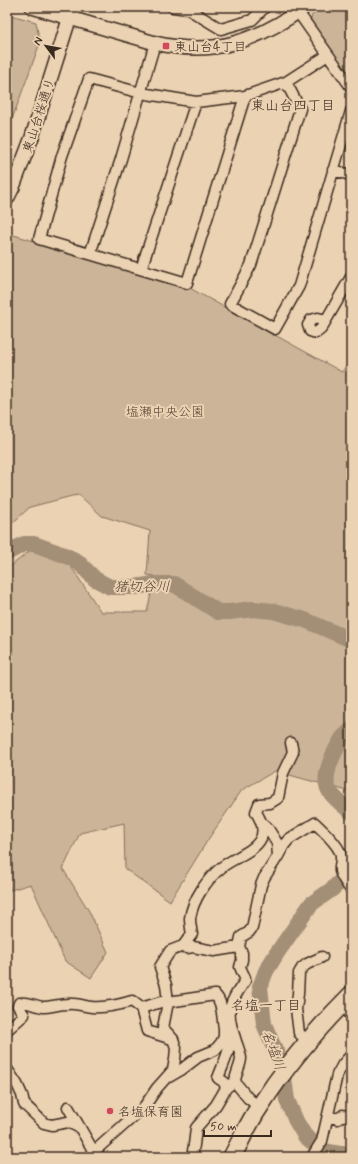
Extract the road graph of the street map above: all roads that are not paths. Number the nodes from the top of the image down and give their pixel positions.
1 (32, 7) edge
2 (173, 7) edge
3 (265, 7) edge
4 (190, 8) edge
5 (302, 9) edge
6 (71, 13) edge
7 (155, 43) junction
8 (328, 55) junction
9 (286, 82) junction
10 (351, 87) edge
11 (141, 93) junction
12 (246, 96) junction
13 (196, 102) junction
14 (351, 111) edge
15 (333, 170) junction
16 (351, 173) edge
17 (7, 199) edge
18 (90, 254) junction
19 (141, 269) junction
20 (351, 276) edge
21 (326, 320) dead end
22 (291, 743) dead end
23 (262, 823) junction
24 (278, 856) junction
25 (351, 890) edge
26 (183, 946) junction
27 (239, 947) junction
28 (322, 957) dead end
29 (168, 1002) junction
30 (348, 1005) edge
31 (141, 1008) junction
32 (224, 1029) junction
33 (7, 1030) edge
34 (173, 1039) junction
35 (308, 1042) junction
36 (351, 1055) edge
37 (7, 1069) edge
38 (165, 1078) junction
39 (235, 1082) junction
40 (226, 1088) junction
41 (68, 1107) dead end
42 (259, 1107) junction
43 (328, 1116) junction
44 (351, 1117) edge
45 (80, 1128) junction
46 (91, 1154) edge
47 (313, 1155) edge
48 (192, 1157) edge
49 (232, 1157) edge

1 - 6 street
2 - 4 street
3 - 4 street
5 - 7 street
5 - 8 street
6 - 7 street
6 - 17 street, 東山台桜通り
7 - 11 street
8 - 9 street
8 - 10 street
9 - 12 street
9 - 15 street
11 - 13 street
11 - 18 street
11 - 18 street
12 - 13 street
12 - 19 street
13 - 19 street
14 - 15 street
15 - 16 street
18 - 19 street
20 - 21 street
22 - 23 street
23 - 24 street
23 - 26 street
24 - 25 street
24 - 27 street
26 - 27 street
26 - 29 street
27 - 39 street
28 - 35 street
29 - 31 street
29 - 32 street
29 - 34 street
30 - 35 highway
31 - 33 street
31 - 34 street
32 - 38 street
32 - 40 street
34 - 38 street
35 - 42 highway
36 - 43 street
37 - 45 street
38 - 46 street
39 - 40 street
39 - 42 street
40 - 48 street
41 - 45 street
42 - 49 highway
43 - 44 street
43 - 47 street
45 - 46 street

